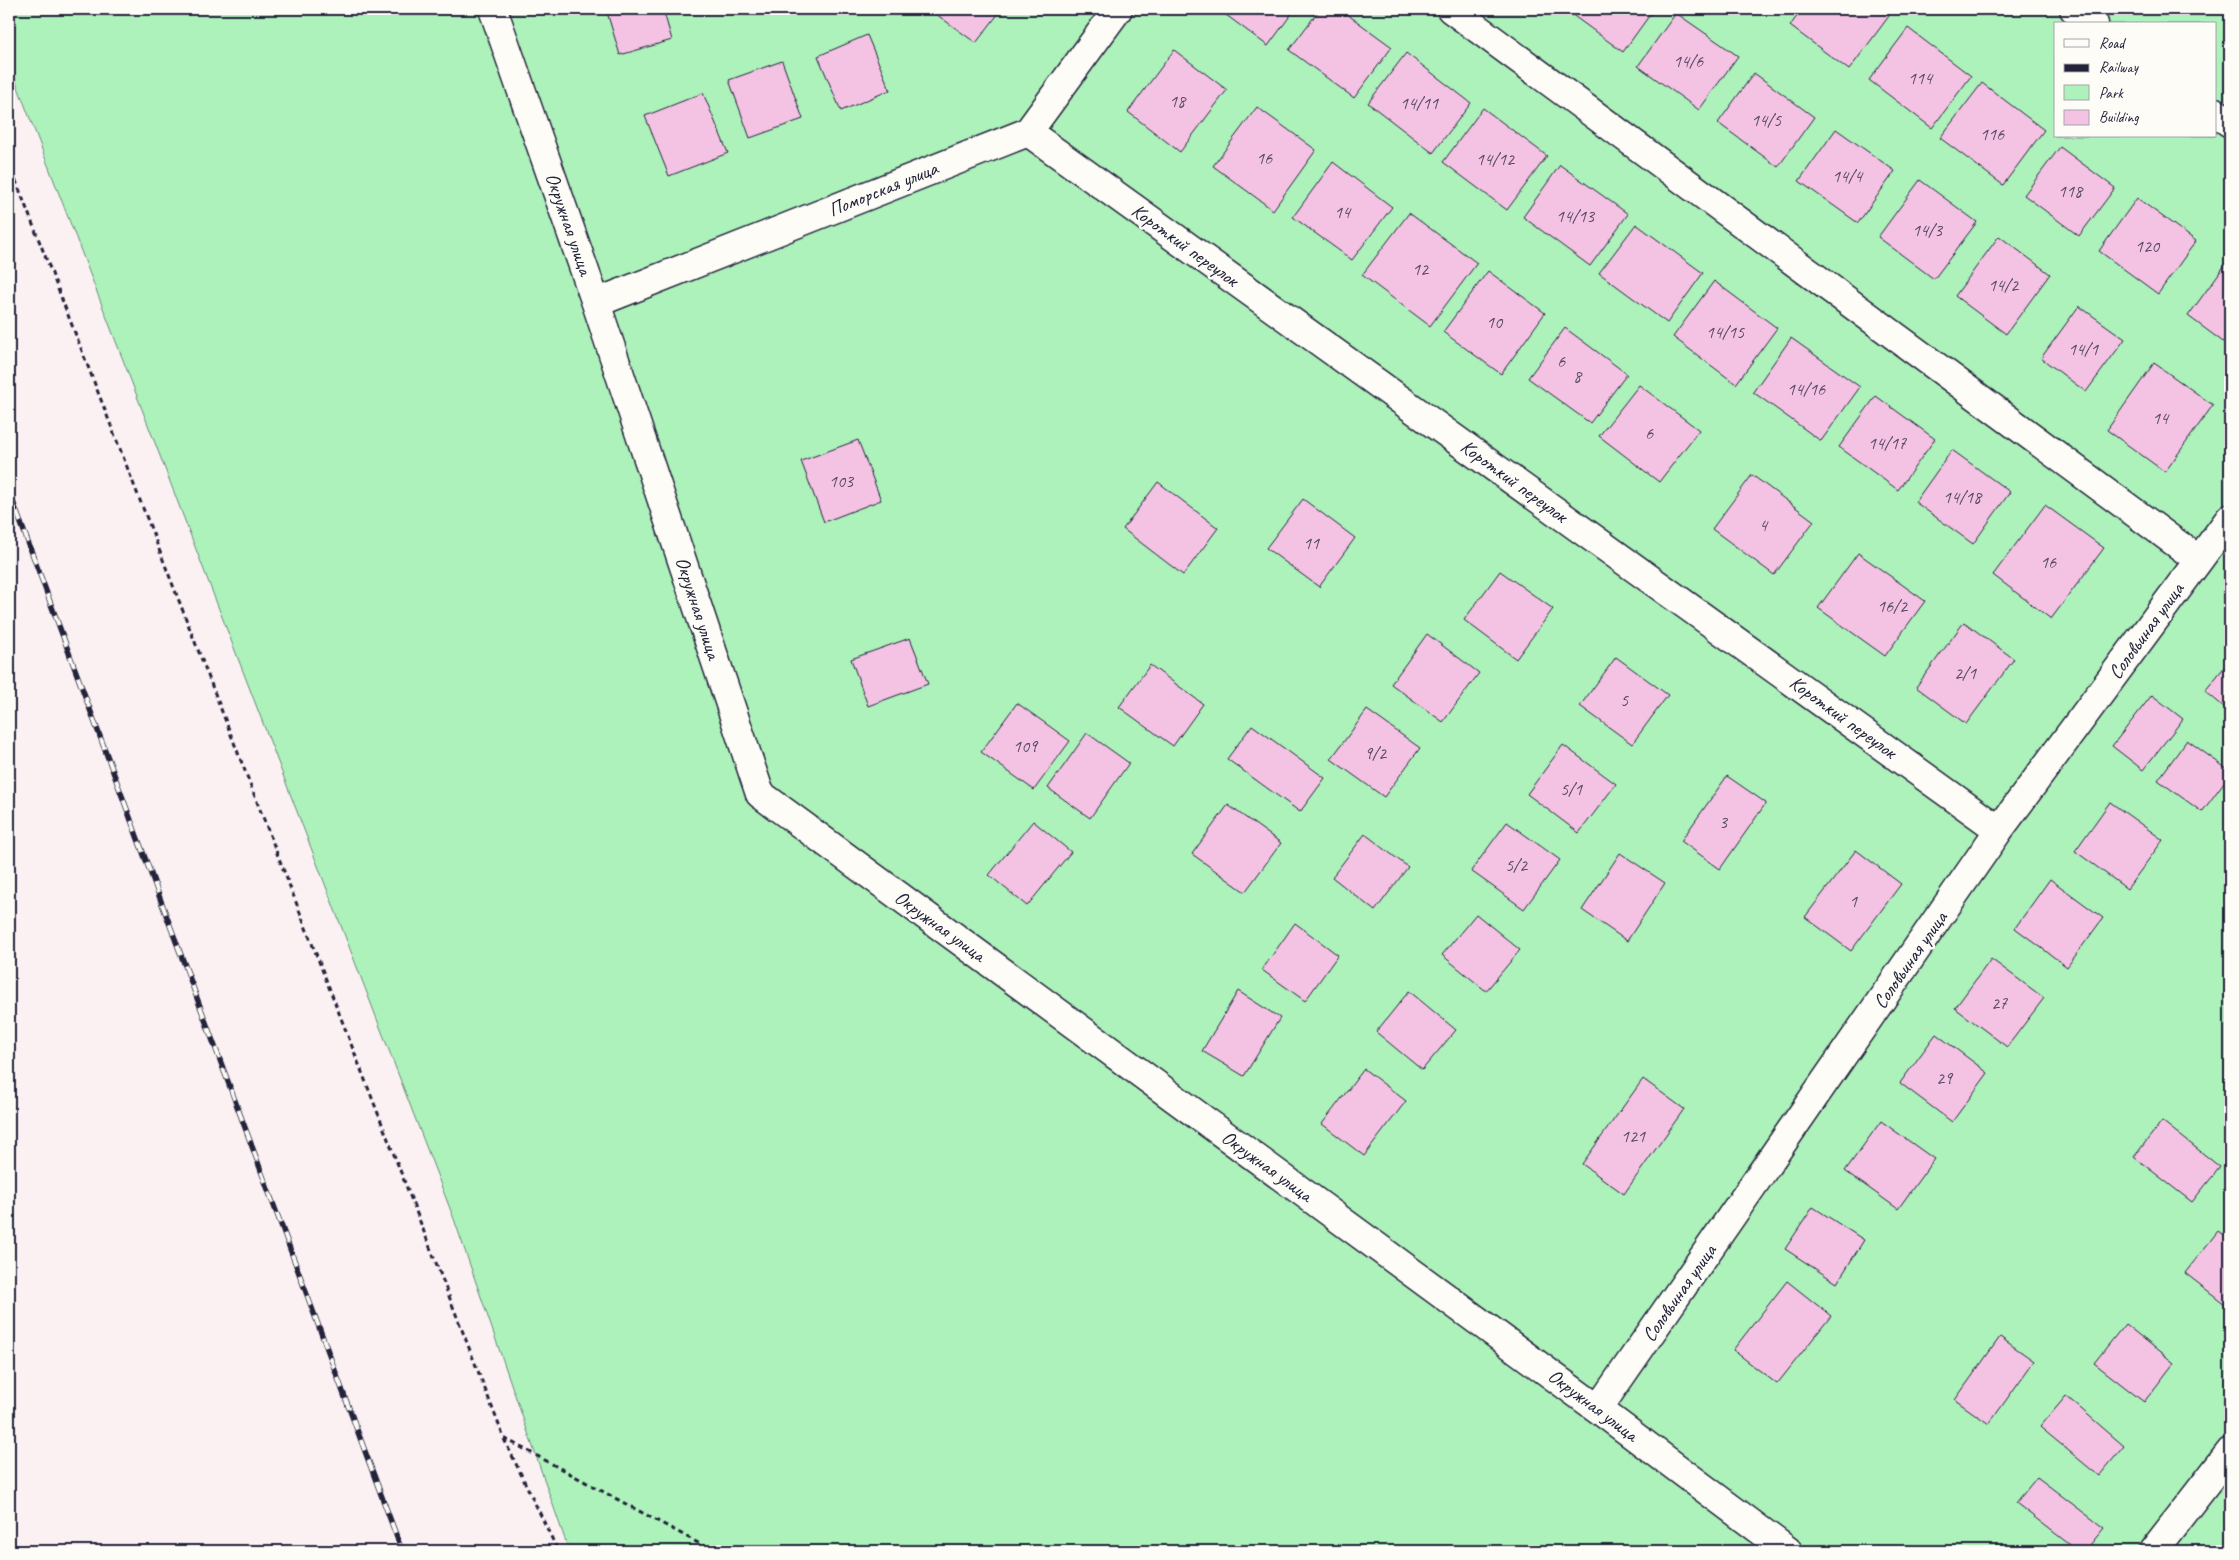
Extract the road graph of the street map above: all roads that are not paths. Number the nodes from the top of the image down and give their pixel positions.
1 (493, 9) edge
2 (1118, 9) edge
3 (1451, 9) edge
4 (2074, 9) edge
5 (2091, 22) edge
6 (2216, 113) edge
7 (2230, 123) edge
8 (1028, 132) junction
9 (596, 302) junction
10 (2230, 518) edge
11 (2199, 560) junction
12 (2000, 830) junction
13 (1598, 1409) junction
14 (2230, 1452) edge
15 (1788, 1551) edge
16 (2153, 1551) edge

1 - 9 street, Окружная улица
2 - 8 street
3 - 11 street
4 - 5 street
6 - 7 street
8 - 9 street, Поморская улица
8 - 12 street, Короткий переулок
9 - 13 street, Окружная улица
10 - 11 street, Соловьиная улица
11 - 12 street, Соловьиная улица
12 - 13 street, Соловьиная улица
13 - 15 street, Окружная улица
14 - 16 street

